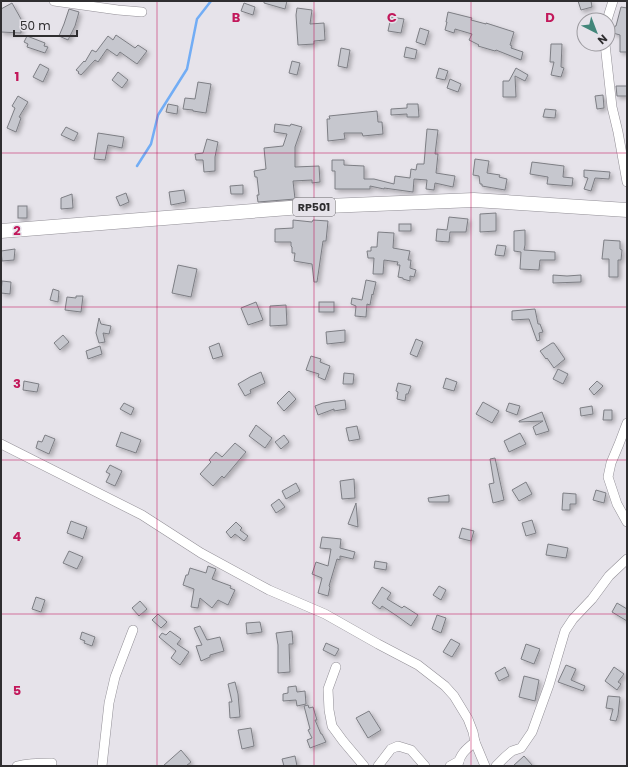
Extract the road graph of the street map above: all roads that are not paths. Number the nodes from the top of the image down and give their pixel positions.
1 (54, 1) edge
2 (613, 1) edge
3 (142, 12) dead end
4 (610, 12) edge
5 (607, 52) edge
6 (627, 182) edge
7 (627, 210) edge
8 (1, 232) edge
9 (627, 423) edge
10 (1, 444) edge
11 (627, 522) edge
12 (627, 559) edge
13 (133, 630) dead end
14 (336, 667) dead end
15 (475, 742) junction
16 (52, 763) dead end
17 (459, 763) edge
18 (484, 764) edge
19 (17, 766) edge
20 (102, 766) edge
21 (364, 766) edge
22 (378, 766) edge
23 (425, 766) edge
24 (450, 766) edge
25 (495, 766) edge

1 - 3 street
2 - 4 street
5 - 6 street
7 - 8 main road, RP501
9 - 11 street
10 - 15 street
12 - 25 street
13 - 20 street
14 - 21 street
15 - 17 street
15 - 18 street
16 - 19 street
17 - 24 street
18 - 25 street
22 - 23 street

